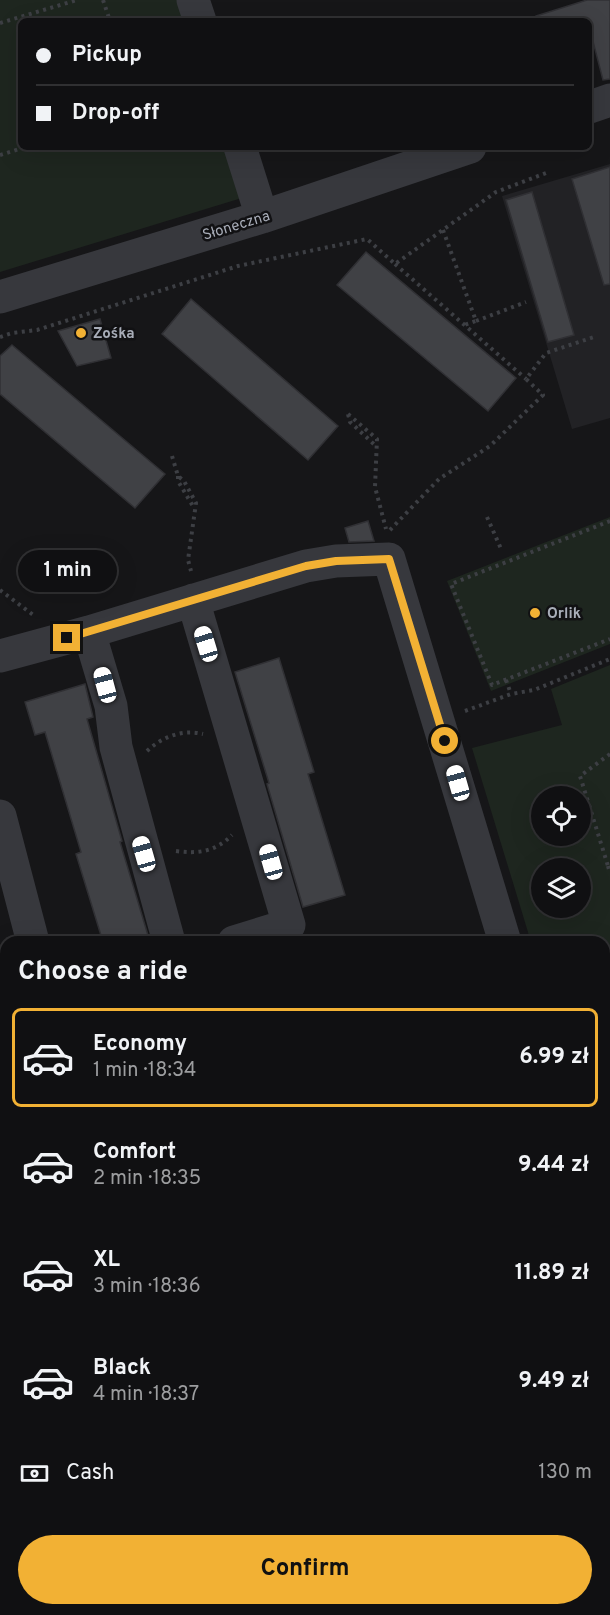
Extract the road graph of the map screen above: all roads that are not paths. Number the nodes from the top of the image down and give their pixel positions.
1 (193, 0) edge
2 (199, 18) edge
3 (610, 100) edge
4 (592, 106) edge
5 (241, 150) edge
6 (461, 150) edge
7 (262, 217) junction
8 (0, 297) edge
9 (196, 599) junction
10 (89, 632) junction
11 (0, 656) edge
12 (0, 816) edge
13 (31, 936) edge
14 (167, 936) edge
15 (253, 936) edge
16 (503, 936) edge

1 - 2 street
3 - 4 street
5 - 7 street
6 - 7 street, Słoneczna
7 - 8 street, Słoneczna
9 - 10 street
9 - 15 street
9 - 16 street
10 - 11 street
10 - 14 street
12 - 13 street

